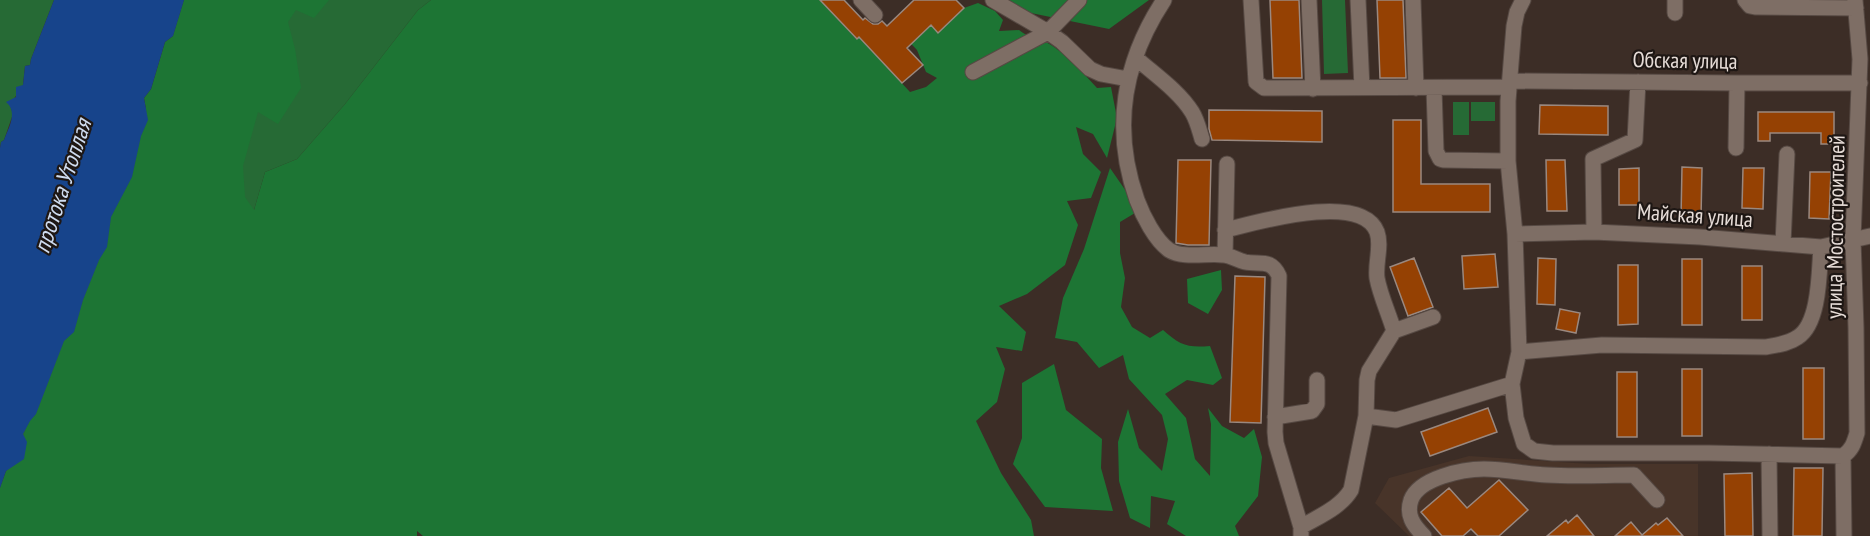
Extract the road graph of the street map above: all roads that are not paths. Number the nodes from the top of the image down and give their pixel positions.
1 (861, 0) edge
2 (993, 0) edge
3 (1079, 0) edge
4 (1164, 0) edge
5 (1251, 0) edge
6 (1309, 0) edge
7 (1359, 0) edge
8 (1413, 0) edge
9 (1523, 0) edge
10 (1745, 0) edge
11 (1856, 4) edge
12 (875, 15) dead end
13 (1048, 32) junction
14 (1136, 58) junction
15 (1865, 59) edge
16 (973, 72) dead end
17 (1128, 79) junction
18 (1638, 82) junction
19 (1737, 83) junction
20 (1860, 83) junction
21 (1510, 84) junction
22 (1362, 88) junction
23 (1416, 88) junction
24 (1434, 88) junction
25 (1313, 89) junction
26 (1202, 139) dead end
27 (1736, 148) dead end
28 (1786, 154) dead end
29 (1508, 162) junction
30 (1227, 164) dead end
31 (1225, 230) junction
32 (1594, 232) junction
33 (1515, 234) junction
34 (1870, 236) edge
35 (1852, 239) junction
36 (1783, 244) junction
37 (1821, 247) junction
38 (1225, 255) junction
39 (1433, 317) dead end
40 (1394, 331) junction
41 (1519, 352) junction
42 (1317, 380) dead end
43 (1512, 384) junction
44 (1366, 416) junction
45 (1275, 417) junction
46 (1863, 433) edge
47 (1769, 454) junction
48 (1846, 454) junction
49 (1657, 500) dead end
50 (1301, 531) edge
51 (1424, 536) edge
52 (1770, 536) edge
53 (1844, 536) edge

1 - 12 street
2 - 13 street
3 - 13 street
4 - 14 street
5 - 25 street, Обская улица
6 - 25 street
7 - 22 street
8 - 23 street
9 - 21 street
10 - 11 street
11 - 15 street, улица Мостостроителей
13 - 16 street
13 - 17 street
14 - 17 street
14 - 26 street
15 - 20 street, улица Мостостроителей
17 - 38 street
18 - 19 street, Обская улица
18 - 21 street, Обская улица
18 - 32 street
19 - 20 street, Обская улица
19 - 27 street
20 - 35 street, улица Мостостроителей
21 - 24 street, Обская улица
21 - 29 street
22 - 23 street, Обская улица
22 - 25 street, Обская улица
23 - 24 street, Обская улица
24 - 29 street
28 - 36 street
29 - 33 street
30 - 31 street
31 - 38 street
31 - 40 street
32 - 33 street, Майская улица
32 - 36 street, Майская улица
33 - 41 street
34 - 35 street, Майская улица
35 - 37 street, Майская улица
35 - 46 street, улица Мостостроителей
36 - 37 street, Майская улица
37 - 41 street
38 - 45 street
39 - 40 street
40 - 44 street
41 - 43 street
42 - 45 street
43 - 44 street
43 - 47 street
44 - 50 street
45 - 50 street
46 - 48 street, улица Мостостроителей
47 - 48 street
47 - 52 street
48 - 53 street
49 - 51 street

